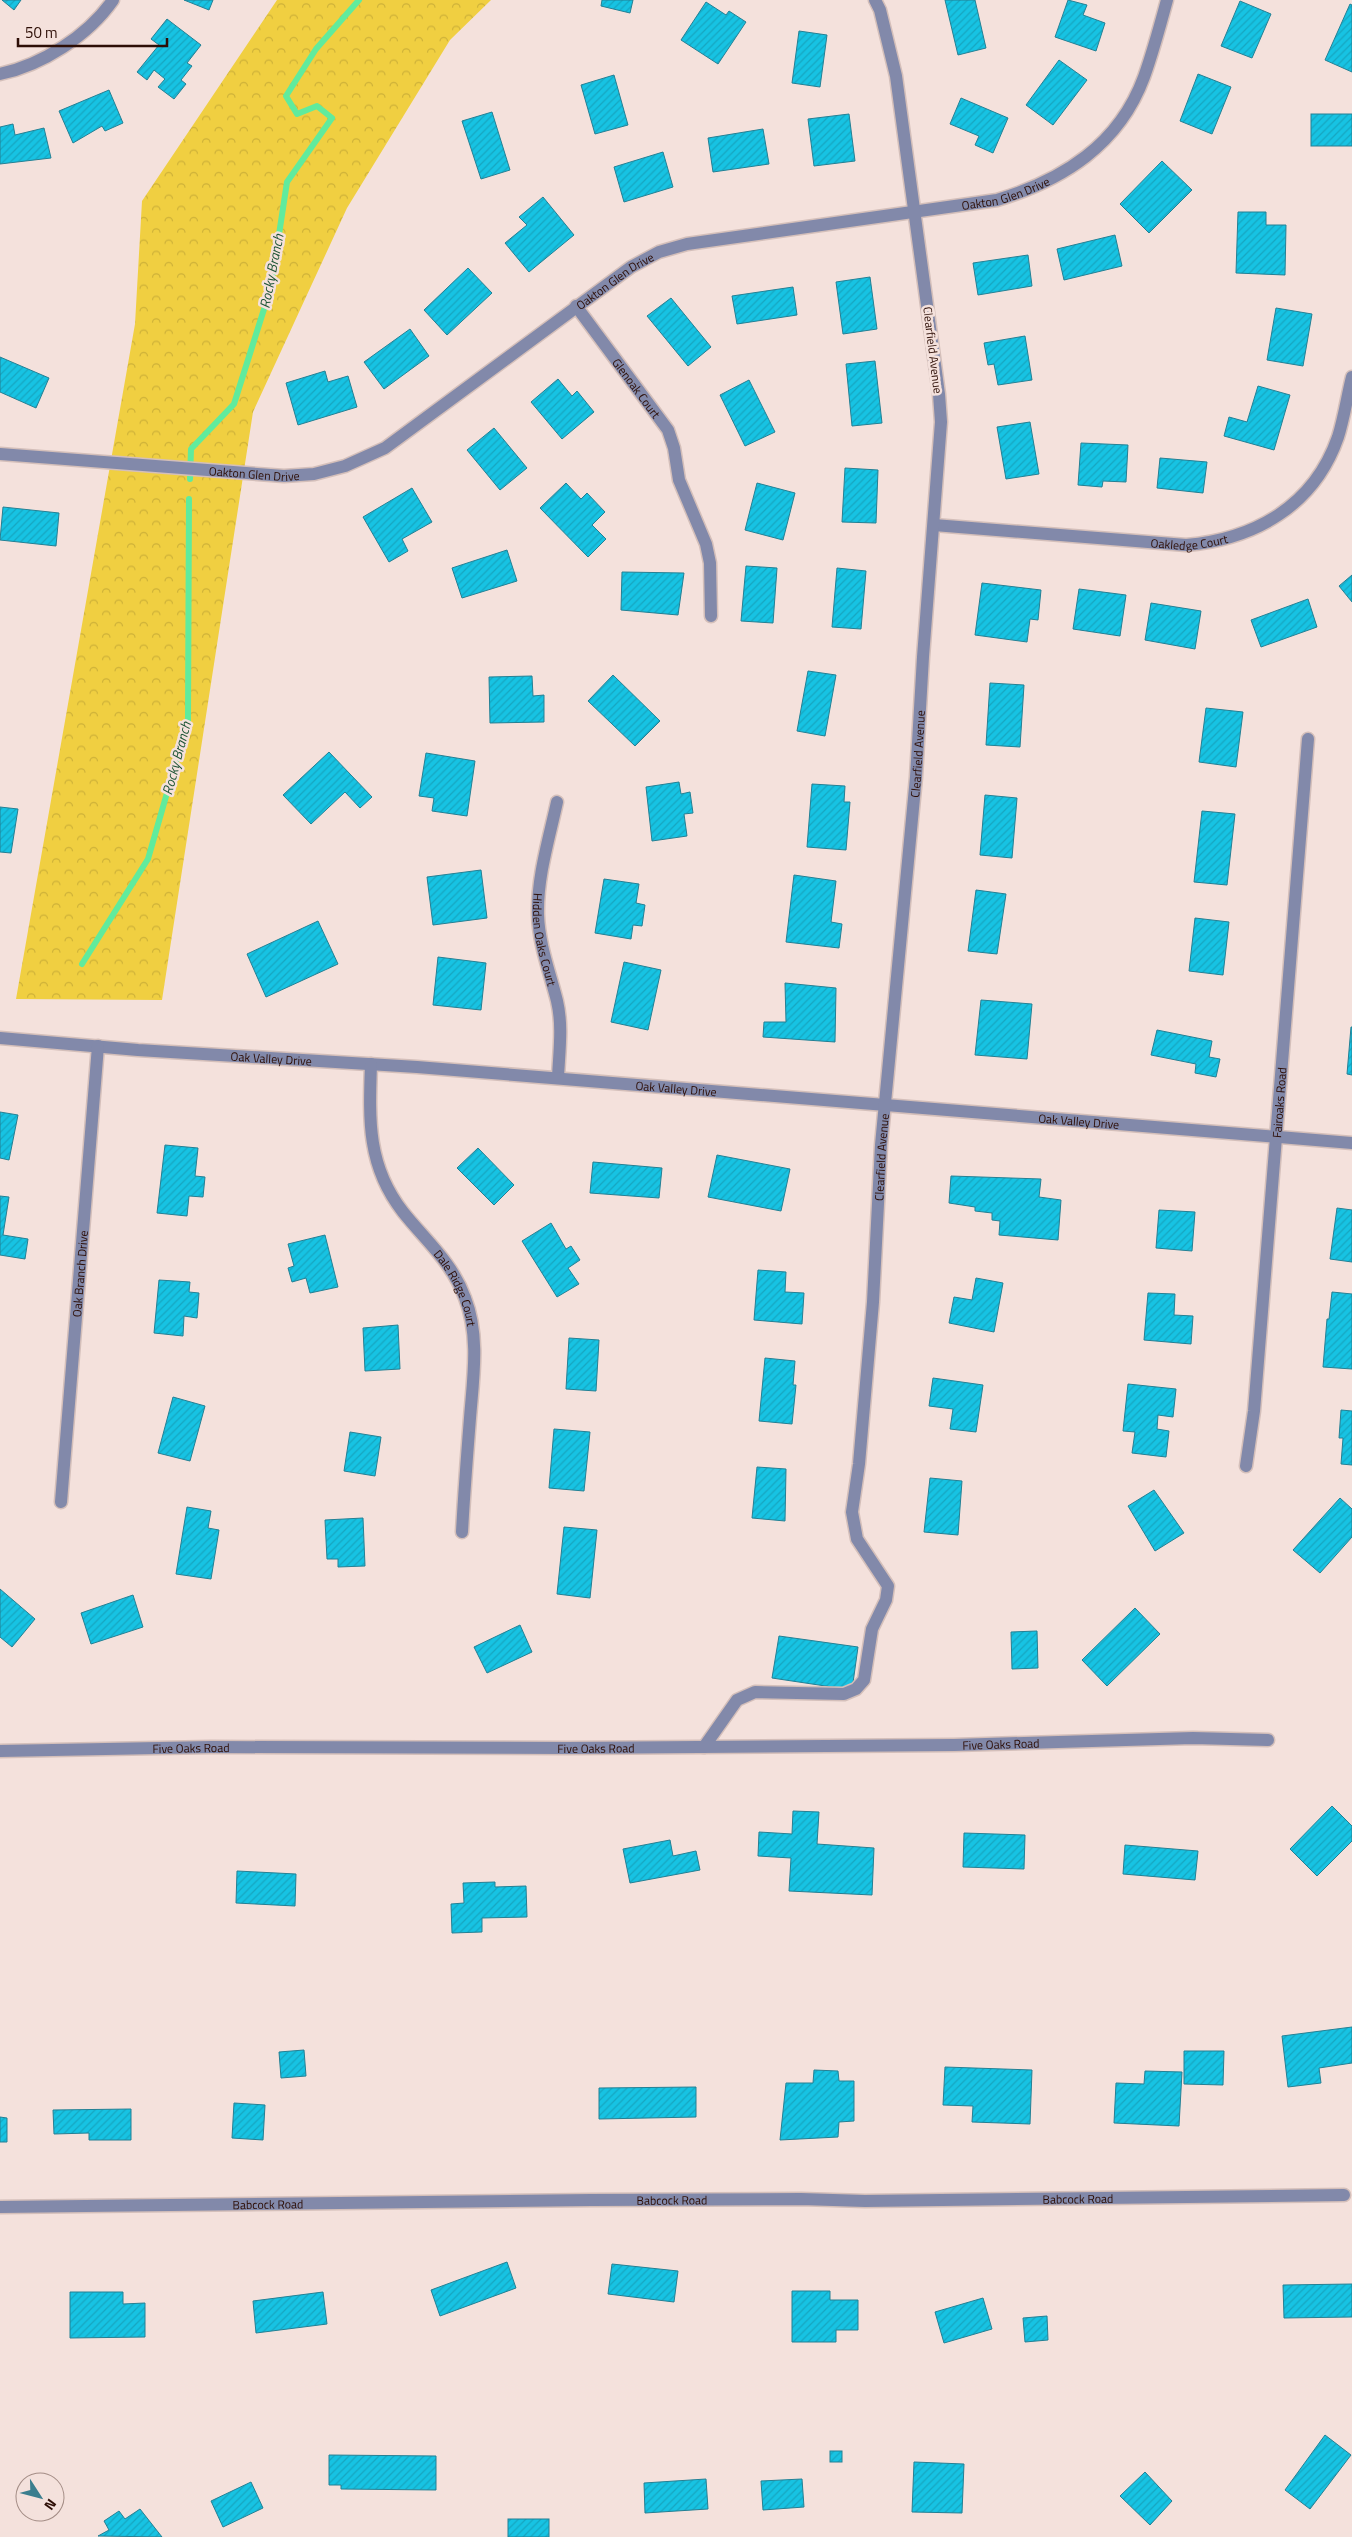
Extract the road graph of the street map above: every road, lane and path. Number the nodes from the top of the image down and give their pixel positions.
1 (113, 0) edge
2 (875, 0) edge
3 (1167, 0) edge
4 (0, 74) edge
5 (915, 212) junction
6 (576, 306) junction
7 (1352, 378) edge
8 (0, 454) edge
9 (934, 525) junction
10 (711, 616) dead end
11 (1308, 739) dead end
12 (557, 802) dead end
13 (0, 1038) edge
14 (98, 1046) junction
15 (371, 1064) junction
16 (558, 1078) junction
17 (886, 1106) junction
18 (1275, 1137) junction
19 (1352, 1143) edge
20 (1246, 1466) dead end
21 (61, 1502) dead end
22 (462, 1532) dead end
23 (1268, 1740) dead end
24 (704, 1747) junction
25 (0, 1751) edge
26 (1344, 2195) dead end
27 (0, 2207) edge

1 - 4 street
2 - 5 street, Clearfield Avenue
3 - 5 street, Oakton Glen Drive
5 - 6 street, Oakton Glen Drive
5 - 9 street, Clearfield Avenue
6 - 8 street, Oakton Glen Drive
6 - 10 street, Glenoak Court
7 - 9 street, Oakledge Court
9 - 17 street, Clearfield Avenue
11 - 18 street, Fairoaks Road
12 - 16 street, Hidden Oaks Court
13 - 14 street, Oak Valley Drive
14 - 15 street, Oak Valley Drive
14 - 21 street, Oak Branch Drive
15 - 16 street, Oak Valley Drive
15 - 22 street, Dale Ridge Court
16 - 17 street, Oak Valley Drive
17 - 18 street, Oak Valley Drive
17 - 24 street, Clearfield Avenue
18 - 19 street, Oak Valley Drive
18 - 20 street, Fairoaks Road
23 - 24 street, Five Oaks Road
24 - 25 street, Five Oaks Road
26 - 27 street, Babcock Road

